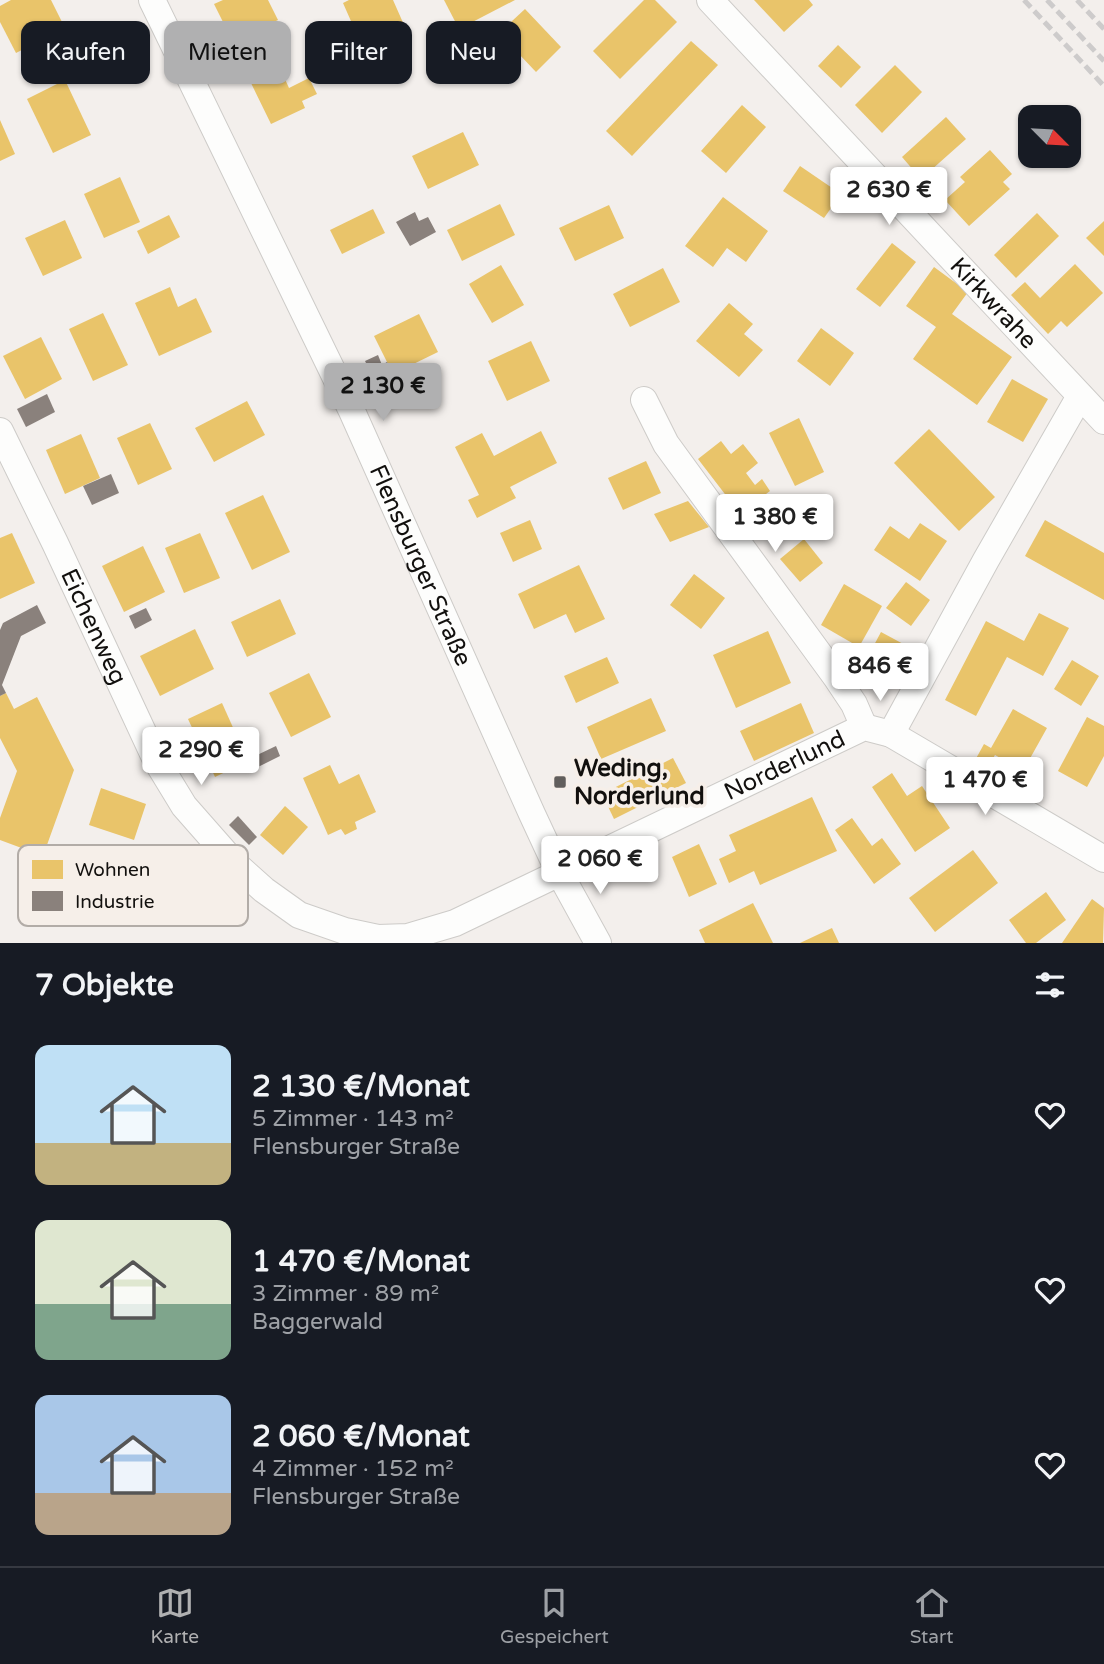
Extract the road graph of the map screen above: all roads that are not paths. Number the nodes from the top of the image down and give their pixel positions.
1 (152, 0) edge
2 (709, 0) edge
3 (1080, 396) junction
4 (644, 400) dead end
5 (1104, 421) edge
6 (0, 431) edge
7 (9, 470) edge
8 (864, 727) junction
9 (891, 734) junction
10 (218, 845) edge
11 (1104, 859) edge
12 (559, 872) junction
13 (248, 876) edge
14 (598, 943) edge

1 - 12 street, Flensburger Straße
2 - 3 street, Kirkwrahe
3 - 5 street, Kirkwrahe
3 - 9 street
4 - 8 street
6 - 7 street, Eichenweg
7 - 10 street, Eichenweg
8 - 9 street, Norderlund
8 - 12 street, Norderlund
9 - 11 street, Norderlund
12 - 13 street, Eichenweg
12 - 14 street, Flensburger Straße

